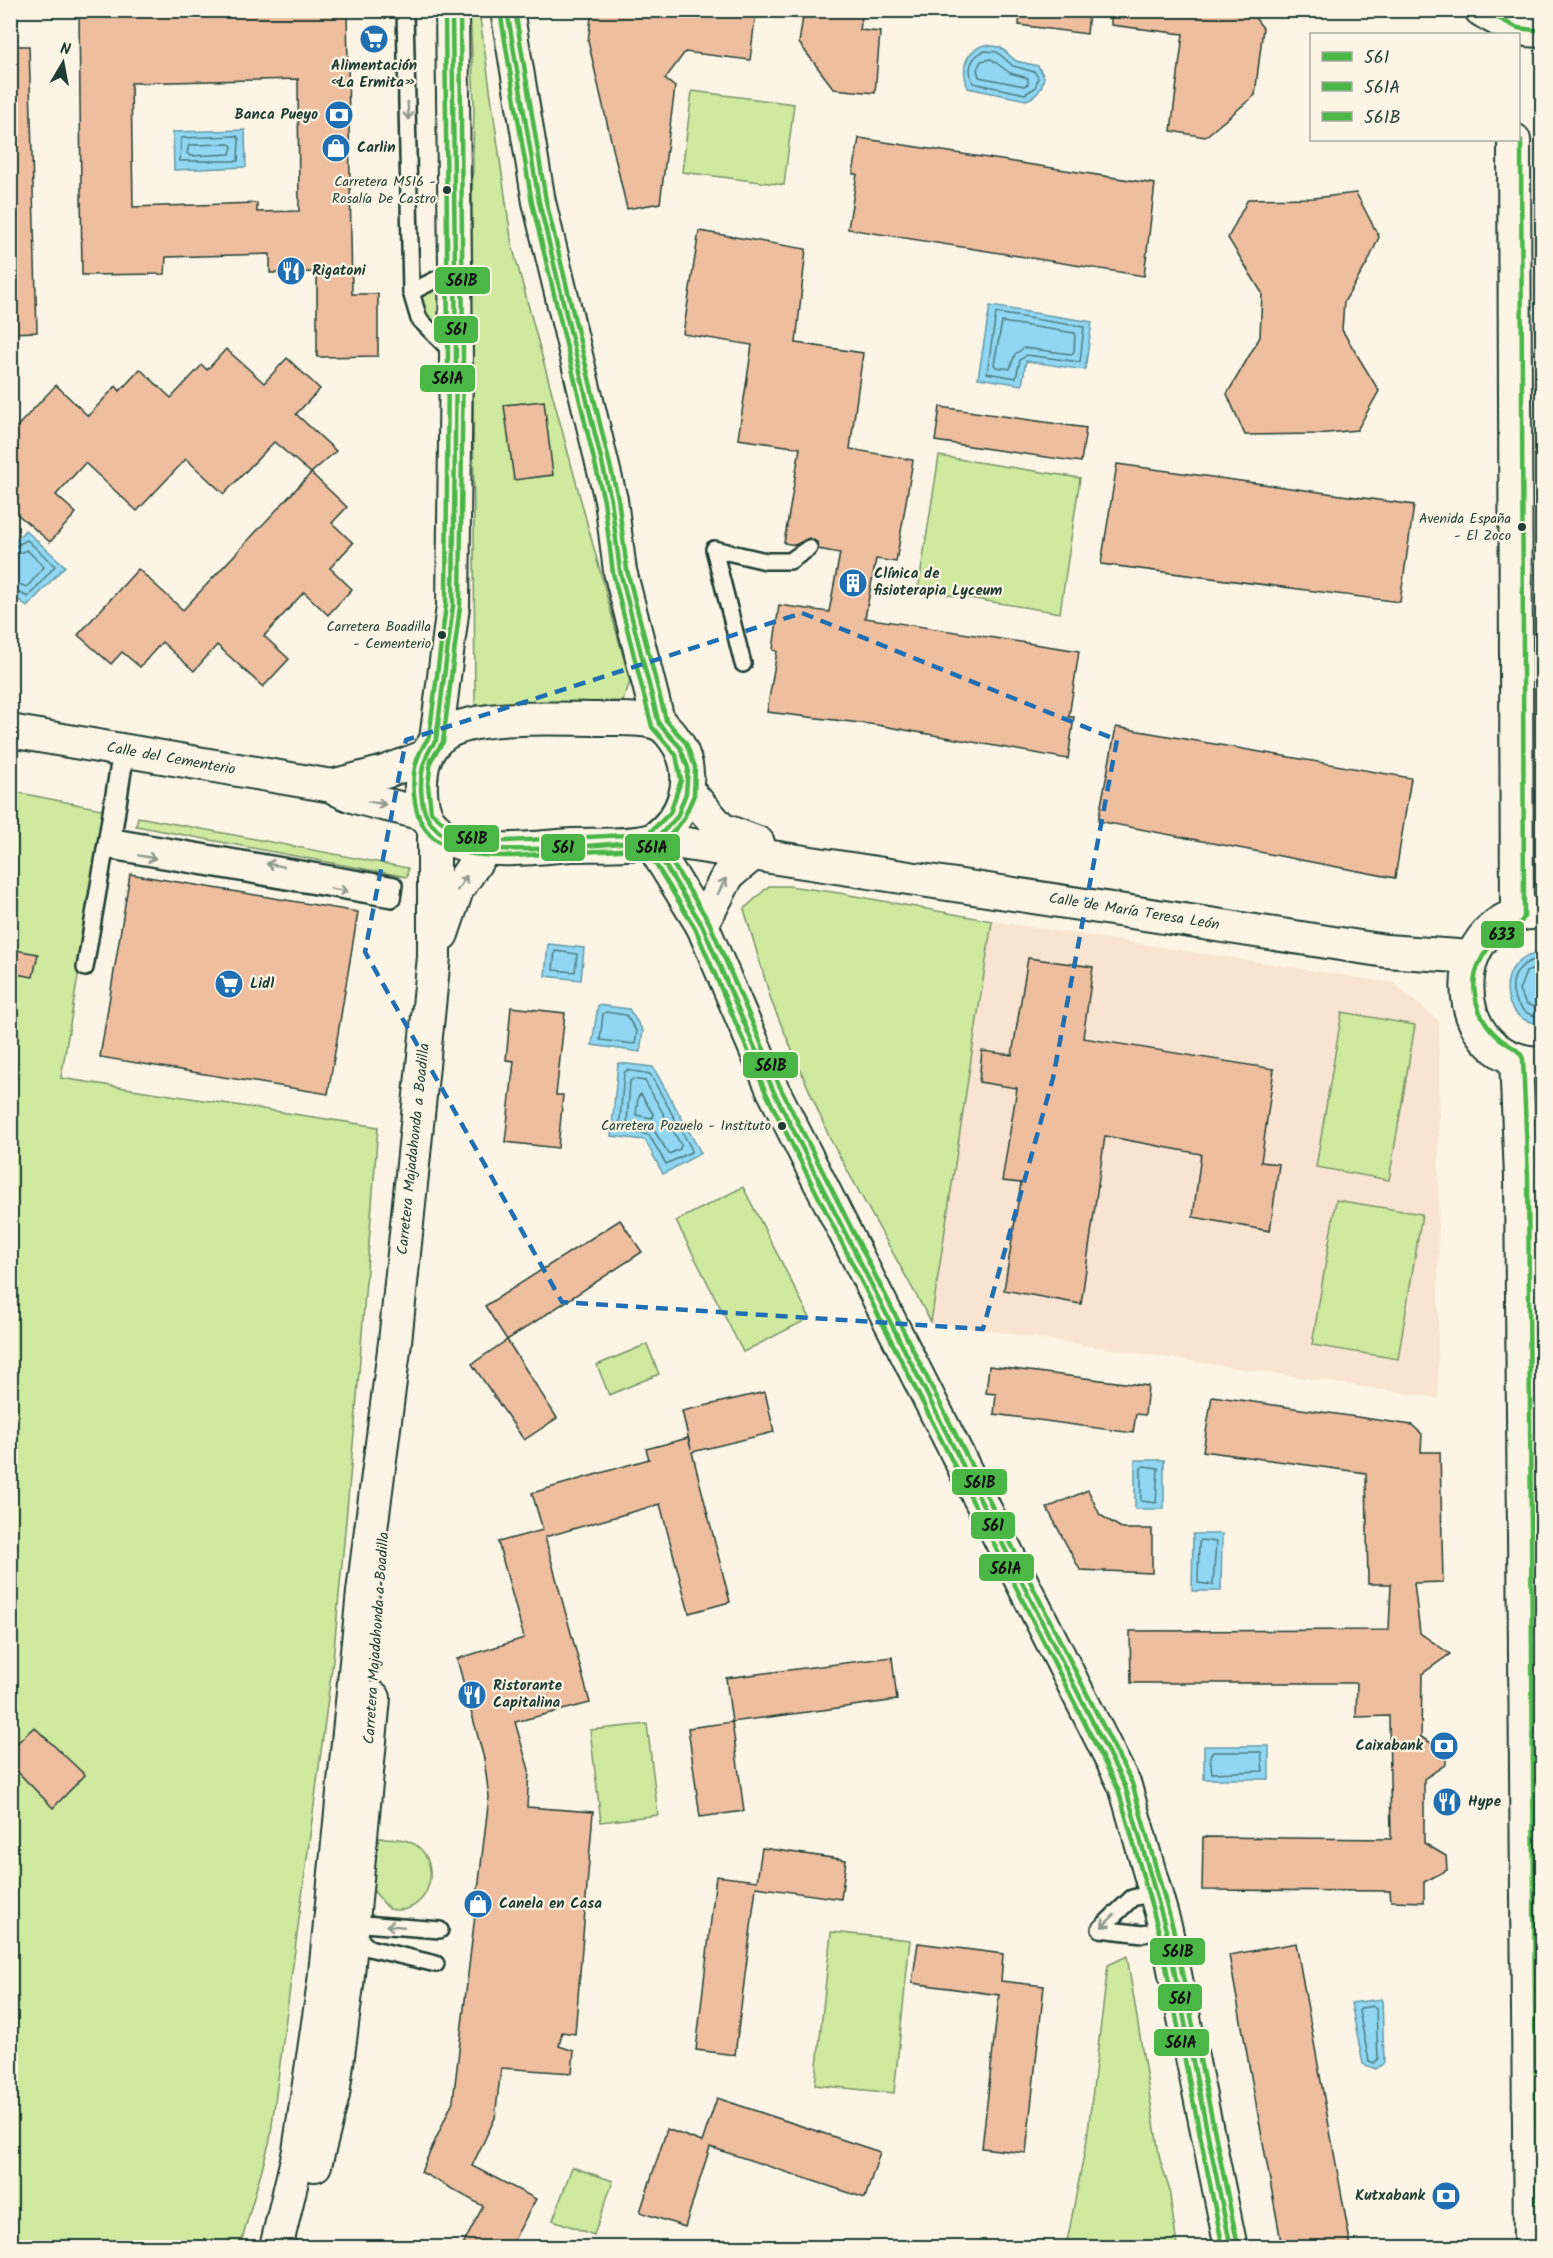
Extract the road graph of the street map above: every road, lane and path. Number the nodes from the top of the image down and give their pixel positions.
1 (405, 10) edge
2 (452, 10) edge
3 (507, 10) edge
4 (1496, 23) edge
5 (1542, 31) edge
6 (1514, 141) edge
7 (455, 281) junction
8 (411, 292) junction
9 (456, 356) junction
10 (809, 548) dead end
11 (744, 664) dead end
12 (659, 724) junction
13 (10, 731) edge
14 (430, 749) junction
15 (123, 751) junction
16 (332, 786) junction
17 (687, 790) junction
18 (429, 820) junction
19 (652, 840) junction
20 (105, 850) junction
21 (484, 850) junction
22 (753, 854) junction
23 (798, 859) junction
24 (1530, 915) edge
25 (702, 925) junction
26 (434, 957) junction
27 (1472, 957) junction
28 (85, 968) dead end
29 (1529, 1061) edge
30 (395, 1342) junction
31 (363, 1592) junction
32 (1157, 1892) junction
33 (440, 1930) dead end
34 (1166, 1930) junction
35 (353, 1934) junction
36 (436, 1964) dead end
37 (300, 2151) junction
38 (276, 2247) edge
39 (294, 2247) edge
40 (1231, 2247) edge
41 (1530, 2247) edge

1 -> 8 lane
2 - 7 street
3 - 12 street
4 - 5 street
6 - 24 street
7 - 8 lane
7 - 9 street
8 - 9 lane
9 - 14 street
10 - 11 lane
12 - 14 street, Calle del Cementerio
12 - 17 street
13 - 15 street, Calle del Cementerio
14 - 16 street, Calle del Cementerio
14 - 18 street, Carretera Majadahonda a Boadilla
15 - 16 street, Calle del Cementerio
15 - 20 lane
20 -> 15 lane
16 -> 18 street, Calle del Cementerio
17 - 19 street
17 - 23 street, Calle de María Teresa León
18 - 21 street, Calle del Cementerio
18 - 26 street, Carretera Majadahonda a Boadilla
19 - 21 street, Calle de María Teresa León
19 - 22 street, Calle de María Teresa León
19 - 25 street
20 - 28 lane
26 -> 21 street, Carretera Majadahonda a Boadilla
22 - 23 street, Calle de María Teresa León
25 -> 22 street
23 - 27 street, Calle de María Teresa León
24 - 27 street
25 - 32 street
26 - 30 street, Carretera Majadahonda a Boadilla
27 - 29 street
29 - 41 street
30 - 31 street, Carretera Majadahonda a Boadilla
30 - 35 street, Carretera Majadahonda a Boadilla
31 - 35 street, Carretera Majadahonda a Boadilla
31 - 37 street, Carretera Majadahonda a Boadilla
32 - 34 street
32 -> 34 lane
33 -> 35 lane
34 - 40 street
35 - 36 lane
35 - 37 street, Carretera Majadahonda a Boadilla
35 - 39 street, Carretera Majadahonda a Boadilla
37 - 38 street, Carretera Majadahonda a Boadilla

